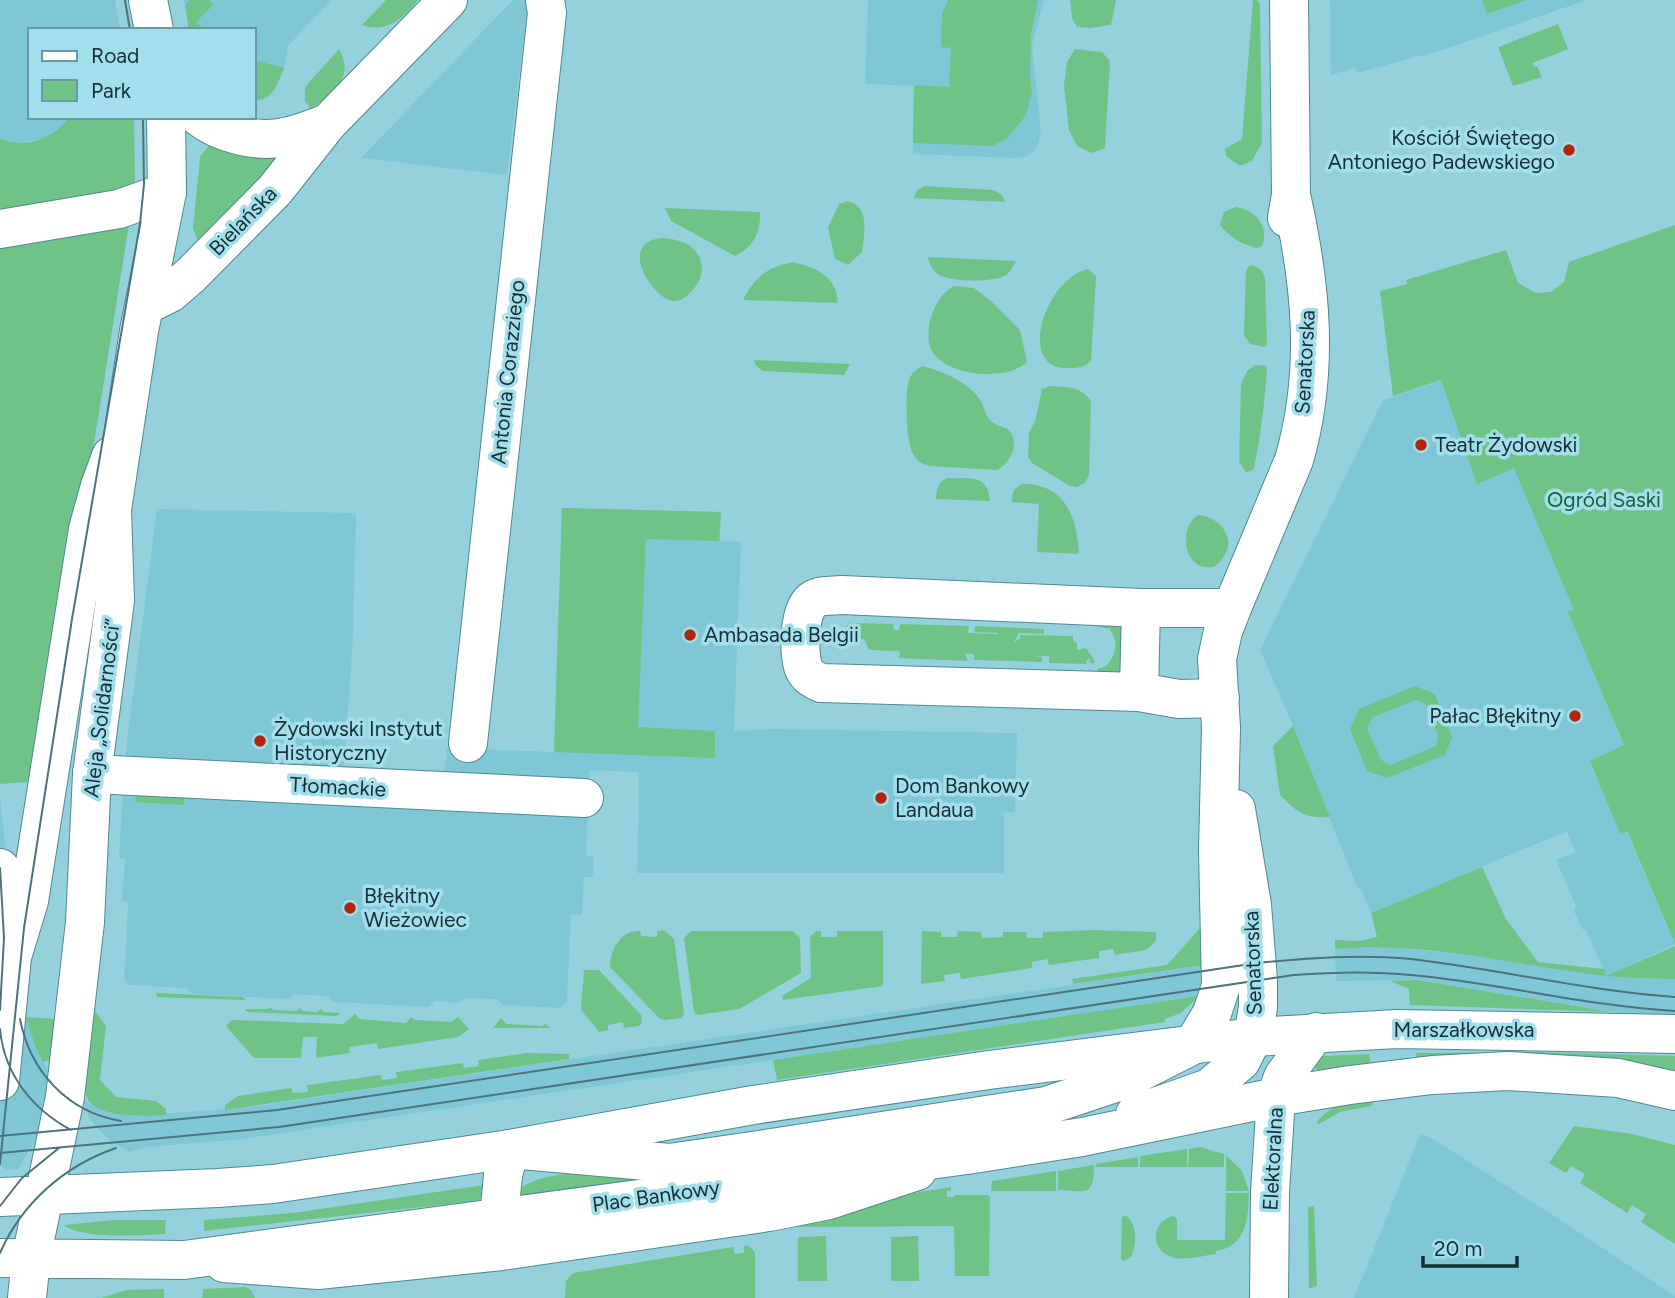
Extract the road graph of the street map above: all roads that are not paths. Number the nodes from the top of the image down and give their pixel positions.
1 (148, 0) edge
2 (448, 0) edge
3 (545, 0) edge
4 (1289, 0) edge
5 (154, 28) edge
6 (166, 119) edge
7 (203, 119) edge
8 (328, 123) junction
9 (167, 192) junction
10 (0, 229) edge
11 (146, 305) junction
12 (127, 411) junction
13 (1141, 608) junction
14 (1231, 608) junction
15 (1139, 692) junction
16 (1220, 713) junction
17 (468, 743) dead end
18 (92, 774) junction
19 (584, 798) dead end
20 (0, 868) edge
21 (12, 957) junction
22 (1316, 1032) junction
23 (1675, 1034) edge
24 (1253, 1037) junction
25 (1193, 1045) junction
26 (0, 1081) edge
27 (1675, 1091) edge
28 (1276, 1097) junction
29 (1082, 1138) junction
30 (510, 1149) junction
31 (967, 1155) junction
32 (44, 1194) junction
33 (0, 1197) edge
34 (499, 1218) junction
35 (16, 1258) edge
36 (184, 1260) junction
37 (27, 1298) edge
38 (1269, 1298) edge

1 - 5 main road
2 - 8 main road, Bielańska
3 - 17 main road, Antonia Corazziego
4 - 14 main road, Senatorska
6 - 9 main road, Aleja „Solidarności”
7 - 8 main road, Bielańska
8 - 11 main road, Bielańska
9 - 10 main road
9 - 11 main road, Aleja „Solidarności”
11 - 12 main road, Aleja „Solidarności”
12 - 18 main road, Aleja „Solidarności”
12 - 21 main road
13 - 14 main road
13 - 15 main road
13 - 15 main road
14 - 16 main road, Senatorska
15 - 16 main road
16 - 24 main road, Senatorska
16 - 25 main road, Senatorska
18 - 19 main road, Tłomackie
18 - 32 main road, Aleja „Solidarności”
20 - 21 main road
21 - 26 main road
22 - 23 main road, Marszałkowska
22 - 24 main road, Marszałkowska
22 - 28 main road, Elektoralna
24 - 25 main road
24 - 29 main road, Senatorska
25 - 30 main road
27 - 28 main road, Marszałkowska
28 - 29 main road, Plac Bankowy
28 - 38 main road, Elektoralna
29 - 31 main road, Plac Bankowy
30 - 32 main road
30 - 34 main road
31 - 34 main road, Plac Bankowy
31 - 36 main road
32 - 33 main road
32 - 35 main road, Aleja „Solidarności”
34 - 36 main road, Plac Bankowy
35 - 36 main road, Plac Bankowy
35 - 37 main road, Aleja „Solidarności”

